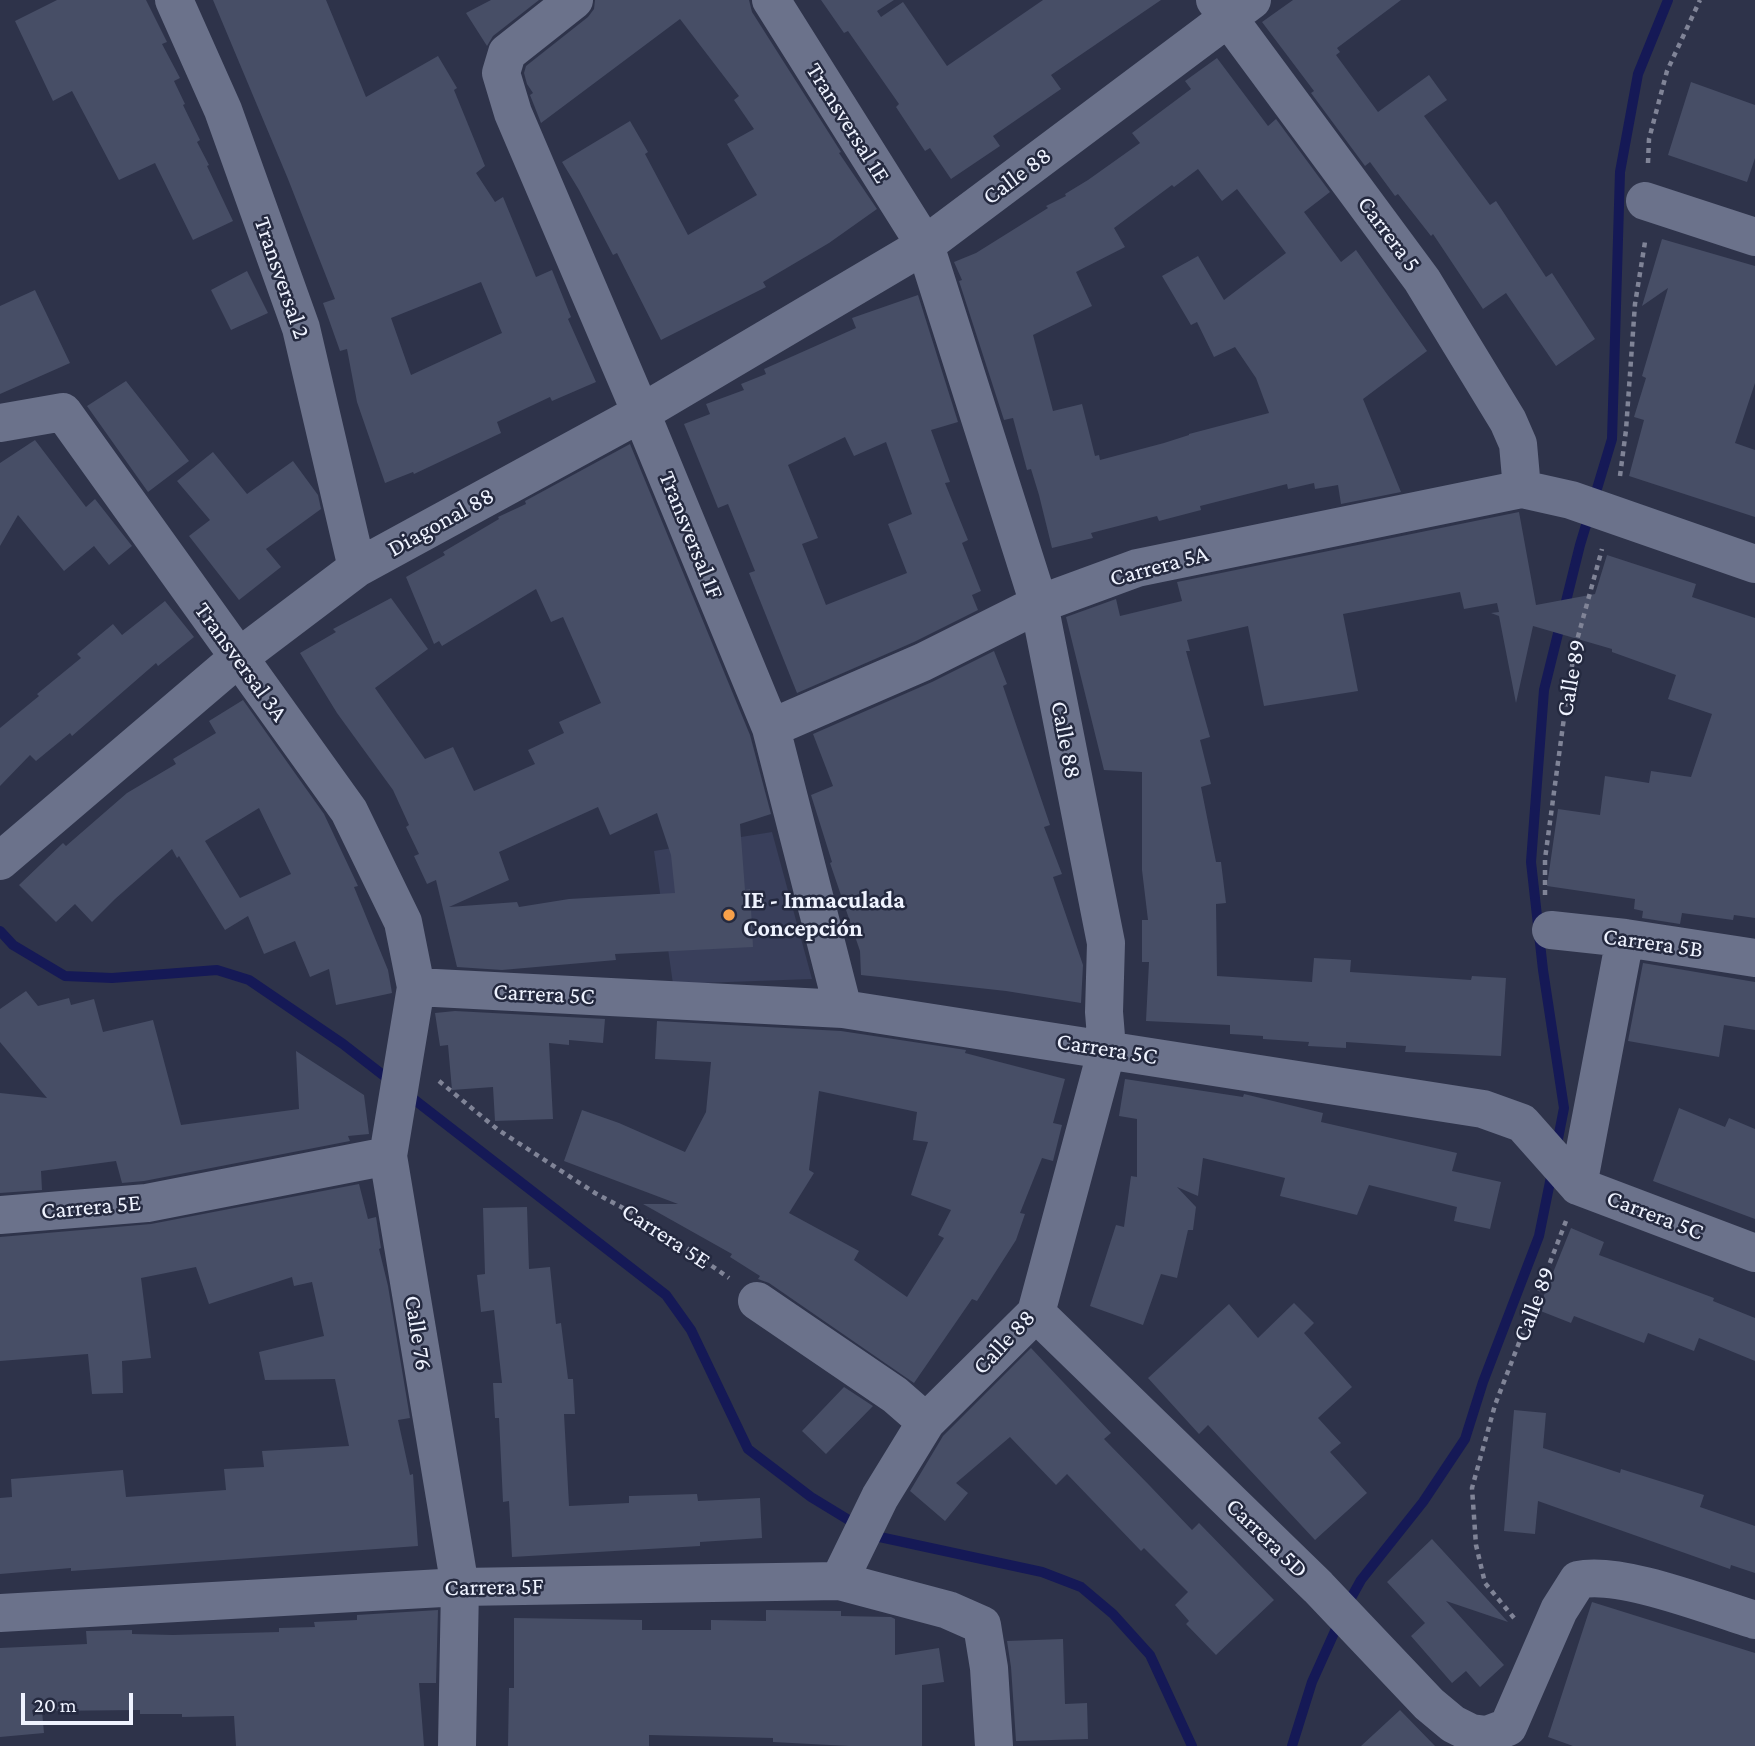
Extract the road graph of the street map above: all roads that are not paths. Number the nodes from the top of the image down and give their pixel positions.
1 (174, 0) edge
2 (573, 0) edge
3 (771, 0) edge
4 (1232, 6) edge
5 (1645, 201) dead end
6 (1755, 237) edge
7 (925, 245) junction
8 (641, 413) junction
9 (0, 423) edge
10 (1522, 489) junction
11 (1755, 564) edge
12 (357, 568) junction
13 (1039, 604) junction
14 (237, 658) junction
15 (771, 728) junction
16 (0, 860) edge
17 (403, 922) joint
18 (1551, 930) road end
19 (1625, 938) junction
20 (1755, 958) edge
21 (416, 987) junction
22 (843, 1009) junction
23 (1107, 1049) junction
24 (388, 1156) junction
25 (1578, 1186) junction
26 (0, 1215) edge
27 (1755, 1253) edge
28 (757, 1301) road end
29 (1037, 1313) junction
30 (926, 1422) junction
31 (839, 1581) junction
32 (460, 1587) junction
33 (0, 1614) edge
34 (1755, 1620) edge
35 (457, 1746) edge
36 (994, 1746) edge

1 - 12 street, Transversal 2
2 - 8 street, Transversal 1F
3 - 7 street, Transversal 1E
4 - 7 street, Calle 88
4 - 10 street, Carrera 5
5 - 6 street
7 - 8 street, Diagonal 88
7 - 13 street, Calle 88
8 - 12 street, Diagonal 88
8 - 15 street, Transversal 1F
9 - 14 street, Transversal 3A
10 - 11 street, Carrera 5A
10 - 13 street, Carrera 5A
12 - 14 street, Diagonal 88
13 - 15 street, Carrera 5A
13 - 23 street, Calle 88
14 - 16 street, Diagonal 88
14 - 17 street, Transversal 3A
15 - 22 street, Transversal 1F
17 - 21 street, Calle 76
18 - 19 street, Carrera 5B
19 - 20 street, Carrera 5B
19 - 25 street
21 - 22 street, Carrera 5C
21 - 24 street, Calle 76
22 - 23 street, Carrera 5C
23 - 25 street, Carrera 5C
23 - 29 street, Calle 88
24 - 26 street, Carrera 5E
24 - 32 street, Calle 76
25 - 27 street, Carrera 5C
28 - 30 street
29 - 30 street, Calle 88
29 - 34 street, Carrera 5D
30 - 31 street, Calle 88
31 - 32 street, Carrera 5F
31 - 36 street, Carrera 5F
32 - 33 street, Carrera 5F
32 - 35 street, Calle 76

